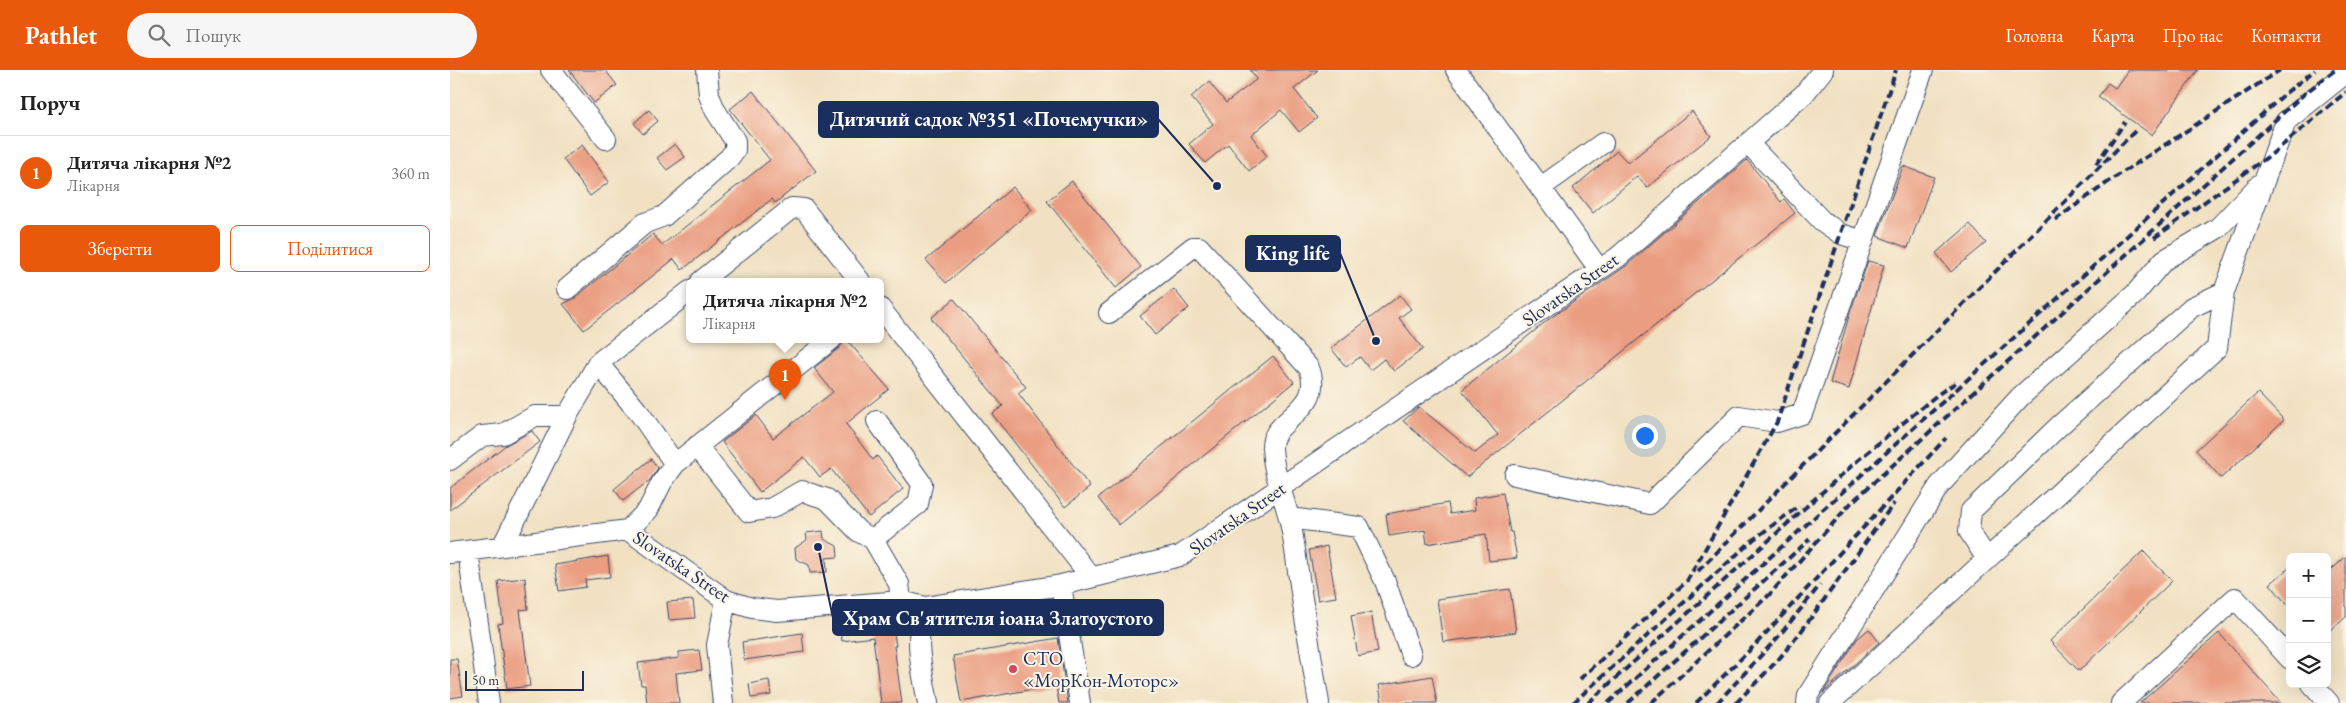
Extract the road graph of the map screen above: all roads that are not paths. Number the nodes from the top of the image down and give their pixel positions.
1 (551, 70) edge
2 (707, 70) edge
3 (1456, 70) edge
4 (1823, 70) edge
5 (1924, 70) edge
6 (2346, 73) edge
7 (606, 140) dead end
8 (1603, 143) dead end
9 (1748, 143) junction
10 (2265, 179) junction
11 (1540, 188) junction
12 (1863, 241) junction
13 (1599, 270) junction
14 (705, 278) edge
15 (858, 278) edge
16 (567, 289) dead end
17 (2224, 292) junction
18 (686, 293) edge
19 (884, 313) edge
20 (1109, 313) dead end
21 (827, 343) edge
22 (598, 363) junction
23 (567, 416) junction
24 (877, 421) dead end
25 (697, 446) junction
26 (450, 460) edge
27 (675, 464) junction
28 (1516, 476) dead end
29 (1278, 489) junction
30 (1289, 518) junction
31 (628, 530) junction
32 (874, 538) junction
33 (503, 545) junction
34 (459, 552) edge
35 (1987, 559) junction
36 (1091, 578) junction
37 (1061, 585) junction
38 (726, 600) junction
39 (901, 601) junction
40 (925, 607) junction
41 (1411, 655) dead end
42 (2286, 655) edge
43 (2316, 688) edge
44 (490, 703) edge
45 (723, 703) edge
46 (928, 703) edge
47 (1080, 703) edge
48 (1319, 703) edge
49 (1807, 703) edge
50 (1830, 703) edge
51 (2121, 703) edge
52 (2329, 703) edge

1 - 7 street
2 - 16 street
3 - 11 street
4 - 9 street, Slovatska Street
5 - 12 street
6 - 10 street
8 - 11 street
9 - 12 street
9 - 13 street, Slovatska Street
10 - 17 street
10 - 49 street
11 - 13 street
12 - 28 street
13 - 29 street, Slovatska Street
14 - 15 street
17 - 35 street
17 - 35 street
18 - 22 street
19 - 36 street
20 - 29 street
21 - 25 street
22 - 23 street
22 - 27 street
23 - 26 street
23 - 33 street
24 - 32 street
25 - 27 street
25 - 32 street
27 - 31 street
29 - 30 street
29 - 36 street, Slovatska Street
30 - 41 street
30 - 48 street
31 - 33 street, Slovatska Street
31 - 38 street, Slovatska Street
32 - 39 street
33 - 34 street, Slovatska Street
34 - 44 street
35 - 50 street
36 - 37 street, Slovatska Street
37 - 40 street, Slovatska Street
37 - 47 street
38 - 39 street, Slovatska Street
38 - 45 street
39 - 40 street, Slovatska Street
40 - 46 street
42 - 51 street
43 - 52 street

